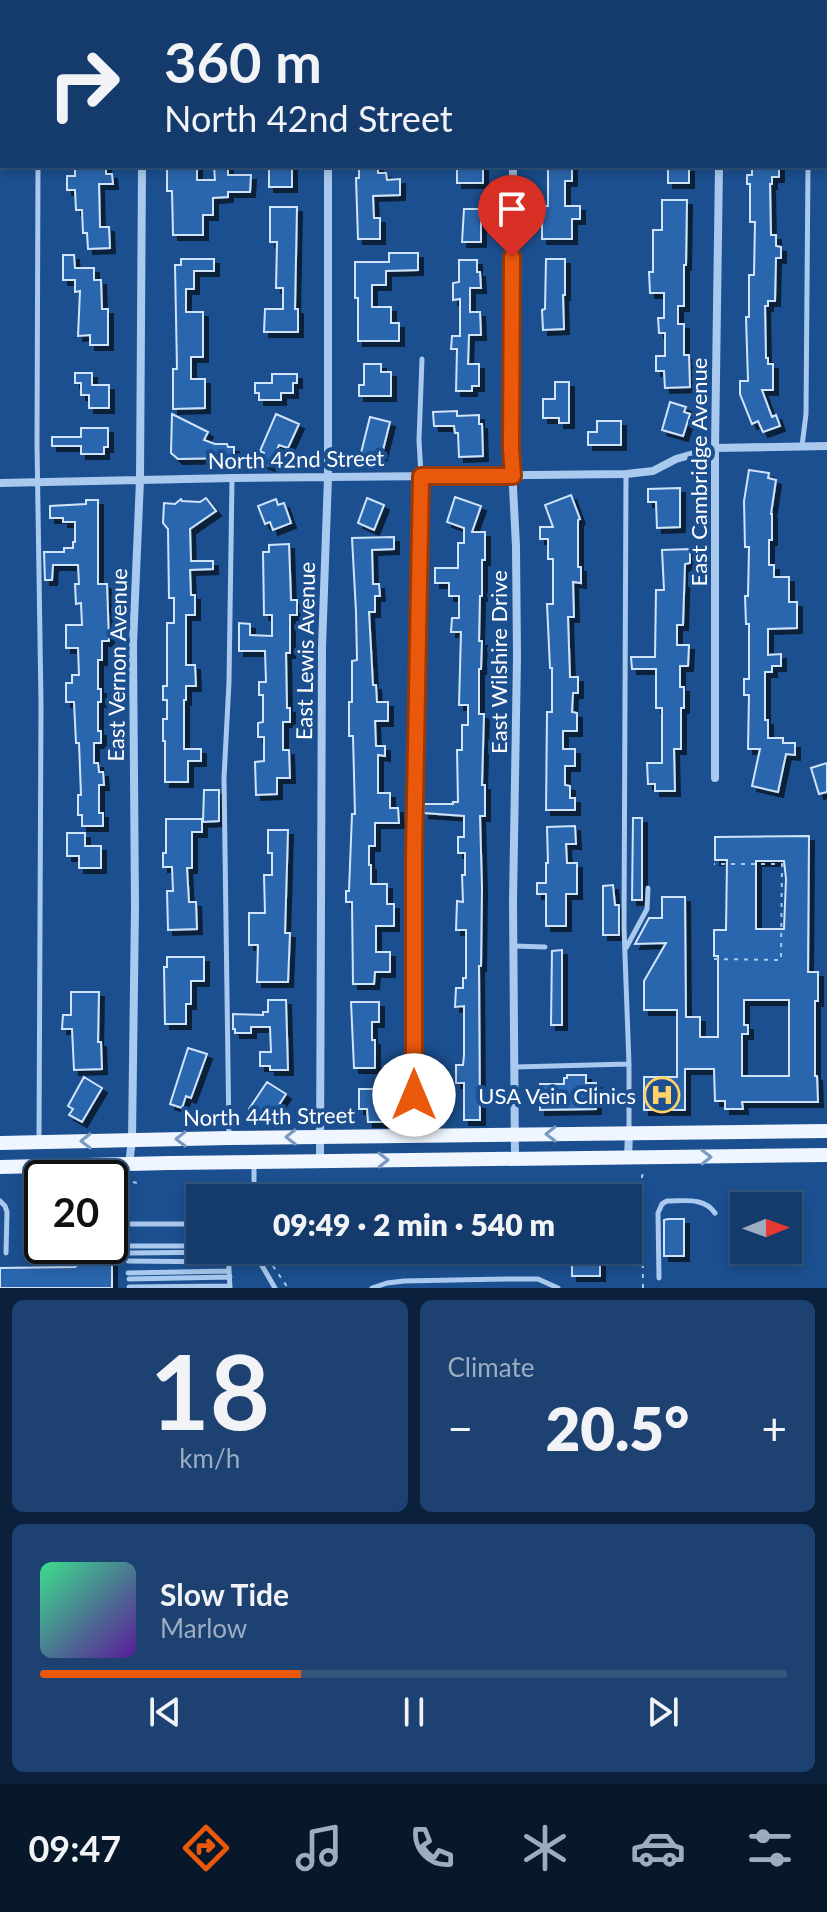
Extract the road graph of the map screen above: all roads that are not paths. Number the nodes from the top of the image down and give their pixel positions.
1 (38, 168) edge
2 (142, 168) edge
3 (328, 168) edge
4 (513, 168) edge
5 (719, 168) edge
6 (808, 168) edge
7 (422, 359) dead end
8 (827, 446) edge
9 (802, 447) junction
10 (715, 448) junction
11 (626, 474) junction
12 (421, 476) junction
13 (513, 476) junction
14 (328, 477) junction
15 (232, 478) junction
16 (140, 480) junction
17 (0, 483) edge
18 (38, 483) junction
19 (715, 778) dead end
20 (648, 888) dead end
21 (514, 946) junction
22 (545, 947) dead end
23 (626, 949) junction
24 (629, 1064) junction
25 (515, 1067) junction
26 (827, 1131) edge
27 (629, 1133) junction
28 (414, 1135) junction
29 (515, 1135) junction
30 (319, 1137) junction
31 (229, 1138) junction
32 (132, 1140) junction
33 (39, 1141) junction
34 (0, 1143) edge
35 (827, 1155) edge
36 (628, 1158) junction
37 (515, 1159) junction
38 (320, 1161) junction
39 (254, 1162) junction
40 (129, 1164) joint
41 (0, 1167) edge
42 (24, 1169) edge
43 (254, 1184) edge
44 (0, 1201) edge
45 (715, 1213) dead end
46 (128, 1224) dead end
47 (186, 1224) edge
48 (186, 1247) edge
49 (186, 1251) edge
50 (6, 1253) dead end
51 (128, 1261) dead end
52 (186, 1262) edge
53 (228, 1264) edge
54 (261, 1264) edge
55 (229, 1274) junction
56 (128, 1276) dead end
57 (659, 1278) dead end
58 (129, 1287) edge
59 (230, 1287) edge
60 (275, 1288) edge
61 (372, 1288) edge
62 (558, 1288) edge

1 - 18 lane
2 - 16 street, East Vernon Avenue
3 - 14 street, East Lewis Avenue
4 - 13 street, East Wilshire Drive
5 - 10 street, East Cambridge Avenue
6 - 9 lane
7 - 12 lane
8 - 9 street, North 42nd Street
9 - 10 street, North 42nd Street
10 - 11 street, North 42nd Street
10 - 19 street, East Cambridge Avenue
11 - 13 street, North 42nd Street
11 - 23 lane
12 - 13 street, North 42nd Street
12 - 14 street, North 42nd Street
12 - 28 lane
13 - 21 street, East Wilshire Drive
14 - 15 street, North 42nd Street
14 - 30 street, East Lewis Avenue
15 - 16 street, North 42nd Street
15 - 31 lane
16 - 18 street, North 42nd Street
16 - 32 street, East Vernon Avenue
17 - 18 street, North 42nd Street
18 - 33 lane
20 - 23 lane
21 - 22 lane
21 - 25 street, East Wilshire Drive
23 - 24 lane
24 - 25 lane
24 - 27 lane
25 - 29 street, East Wilshire Drive
26 - 27 main road, North 44th Street
27 -> 29 main road, North 44th Street
27 - 36 street
28 - 29 main road, North 44th Street
28 - 30 main road, North 44th Street
29 - 37 street, East Wilshire Drive
30 -> 31 main road, North 44th Street
30 - 38 street, East Lewis Avenue
31 -> 32 main road, North 44th Street
32 -> 33 main road, North 44th Street
32 - 40 street, East Vernon Avenue
33 - 34 main road, North 44th Street
36 -> 35 main road, North 44th Street
36 - 37 main road, North 44th Street
38 -> 37 main road, North 44th Street
38 - 39 main road, North 44th Street
39 - 40 main road, North 44th Street
39 - 43 lane
41 - 42 main road, North 44th Street
44 - 50 lane
45 - 57 lane
46 - 47 lane
48 - 49 lane
51 - 52 lane
53 - 55 lane
54 - 60 lane
55 - 56 lane
55 - 59 lane
58 - 59 lane
61 - 62 lane

